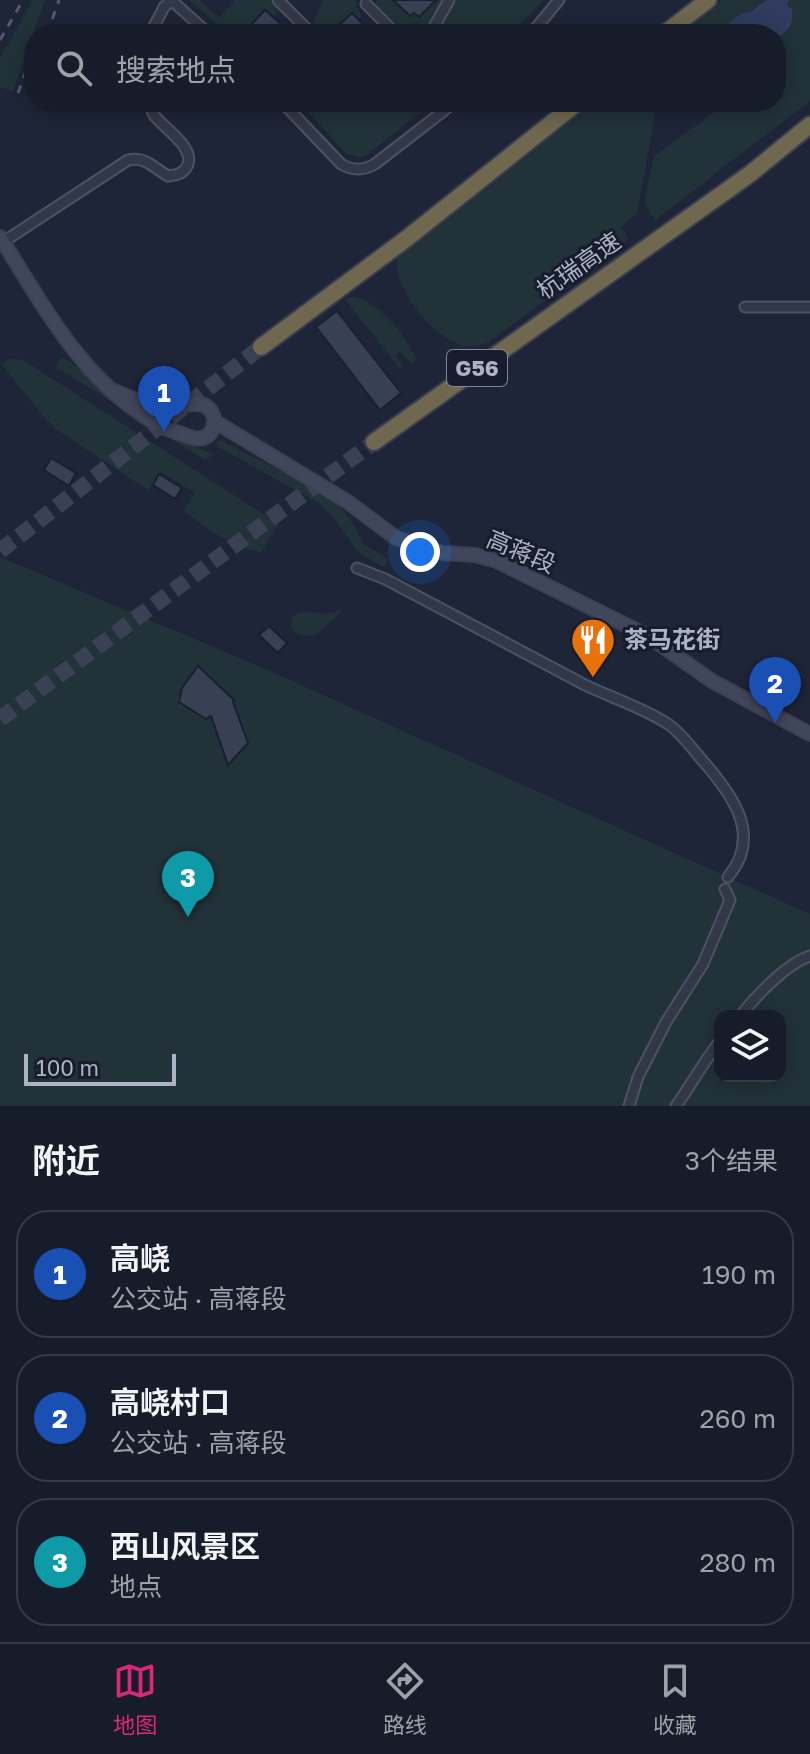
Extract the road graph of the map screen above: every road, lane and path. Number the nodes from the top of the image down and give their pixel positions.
1 (171, 0) edge
2 (278, 0) edge
3 (449, 0) edge
4 (559, 0) edge
5 (708, 0) edge
6 (366, 4) dead end
7 (154, 24) edge
8 (198, 24) edge
9 (302, 24) edge
10 (386, 24) edge
11 (436, 24) edge
12 (539, 24) edge
13 (677, 24) edge
14 (154, 112) edge
15 (292, 112) edge
16 (442, 112) edge
17 (565, 112) edge
18 (810, 125) edge
19 (810, 137) edge
20 (750, 174) junction
21 (2, 239) edge
22 (745, 307) dead end
23 (810, 307) edge
24 (261, 347) tunnel mouth
25 (112, 390) junction
26 (189, 405) junction
27 (214, 421) junction
28 (184, 435) junction
29 (374, 442) tunnel mouth
30 (357, 568) dead end
31 (810, 734) edge
32 (728, 877) dead end
33 (725, 889) dead end
34 (806, 957) edge
35 (746, 1010) edge
36 (714, 1049) edge
37 (629, 1106) edge
38 (676, 1106) edge

1 - 7 street
1 - 8 street
2 - 9 street
3 - 11 street
4 - 12 street
5 - 13 highway
6 - 10 street
14 - 21 street
15 - 16 street
17 - 24 highway
18 - 20 highway, 杭瑞高速 / G56
19 - 20 highway
20 - 29 highway, 杭瑞高速 / G56
21 - 25 main road
22 - 23 street
25 - 26 main road
25 - 28 main road
26 - 27 main road
26 - 28 main road
27 - 28 main road
27 - 31 main road, 高蒋段
30 - 32 street
33 - 37 street
34 - 35 street
36 - 38 street

